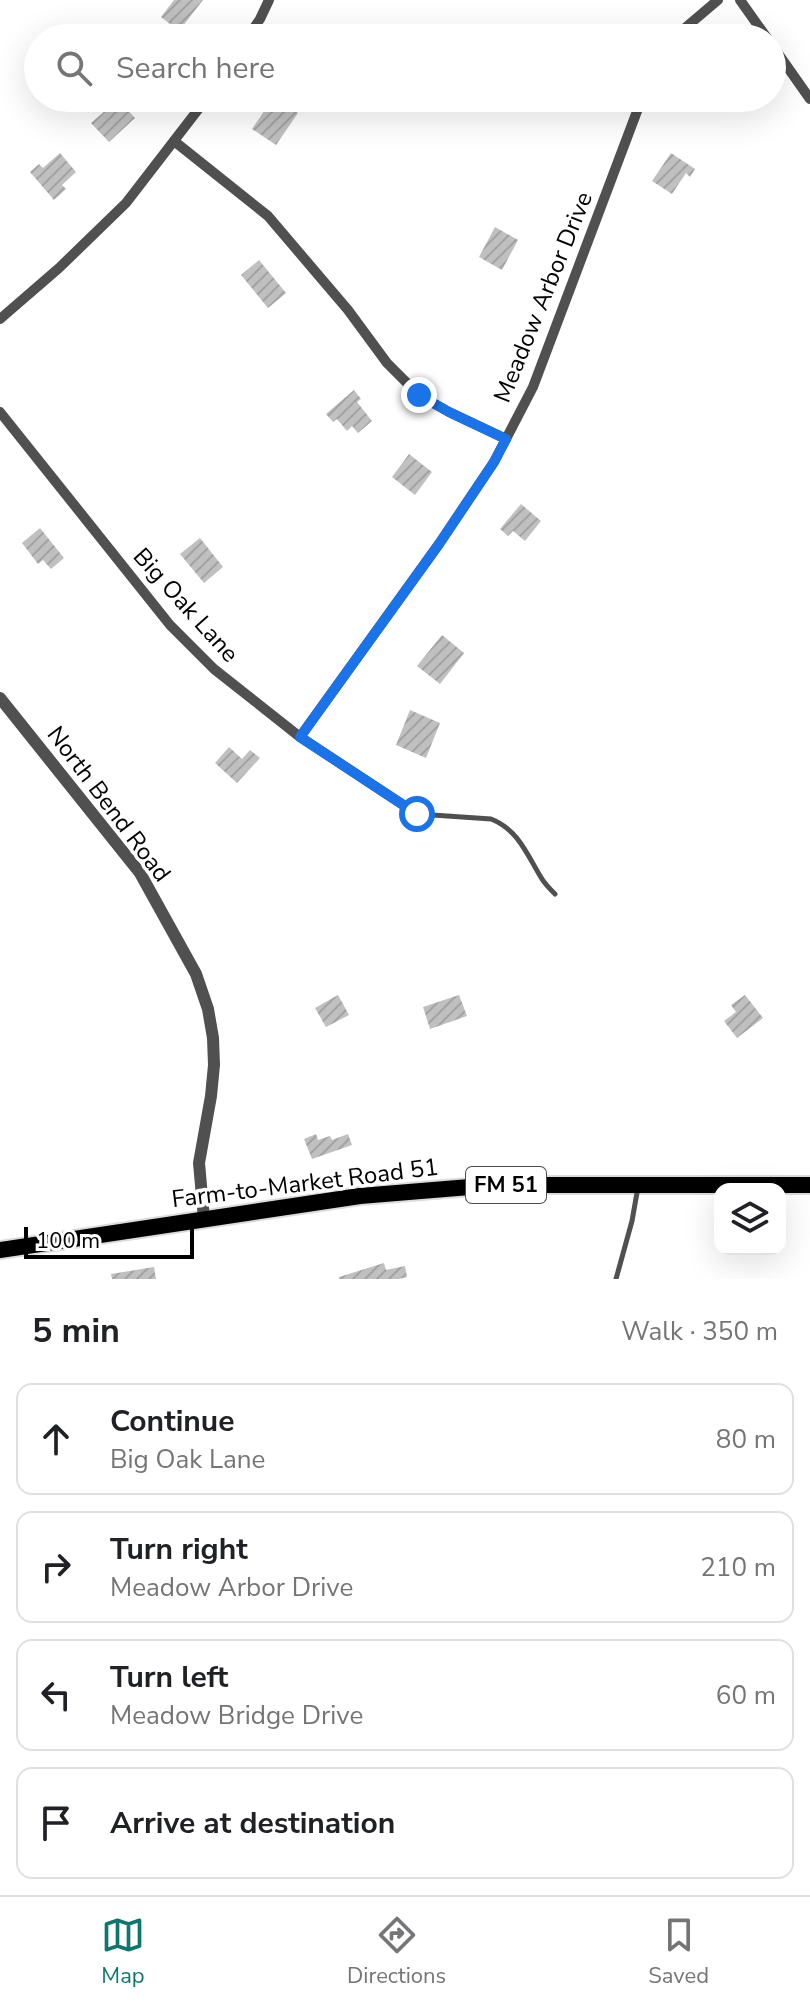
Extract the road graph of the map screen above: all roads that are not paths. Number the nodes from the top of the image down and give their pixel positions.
1 (269, 0) edge
2 (718, 0) edge
3 (740, 0) edge
4 (257, 24) edge
5 (690, 24) edge
6 (757, 24) edge
7 (786, 65) edge
8 (810, 99) edge
9 (196, 112) edge
10 (637, 112) edge
11 (174, 141) junction
12 (0, 319) edge
13 (0, 412) edge
14 (506, 439) junction
15 (0, 698) edge
16 (300, 737) junction
17 (417, 814) joint
18 (555, 894) dead end
19 (810, 1185) edge
20 (638, 1186) junction
21 (204, 1219) junction
22 (0, 1250) edge
23 (616, 1279) edge

1 - 4 street
2 - 5 street
3 - 6 street
7 - 8 street
9 - 11 street
10 - 14 street, Meadow Arbor Drive
11 - 12 street
11 - 14 street
13 - 16 street, Big Oak Lane
14 - 16 street, Meadow Arbor Drive
15 - 21 street, North Bend Road
16 - 17 street, Big Oak Lane
17 - 18 lane
19 - 20 main road, Farm-to-Market Road 51 / FM 51
20 - 21 main road, Farm-to-Market Road 51 / FM 51
20 - 23 lane
21 - 22 main road, Farm-to-Market Road 51 / FM 51

